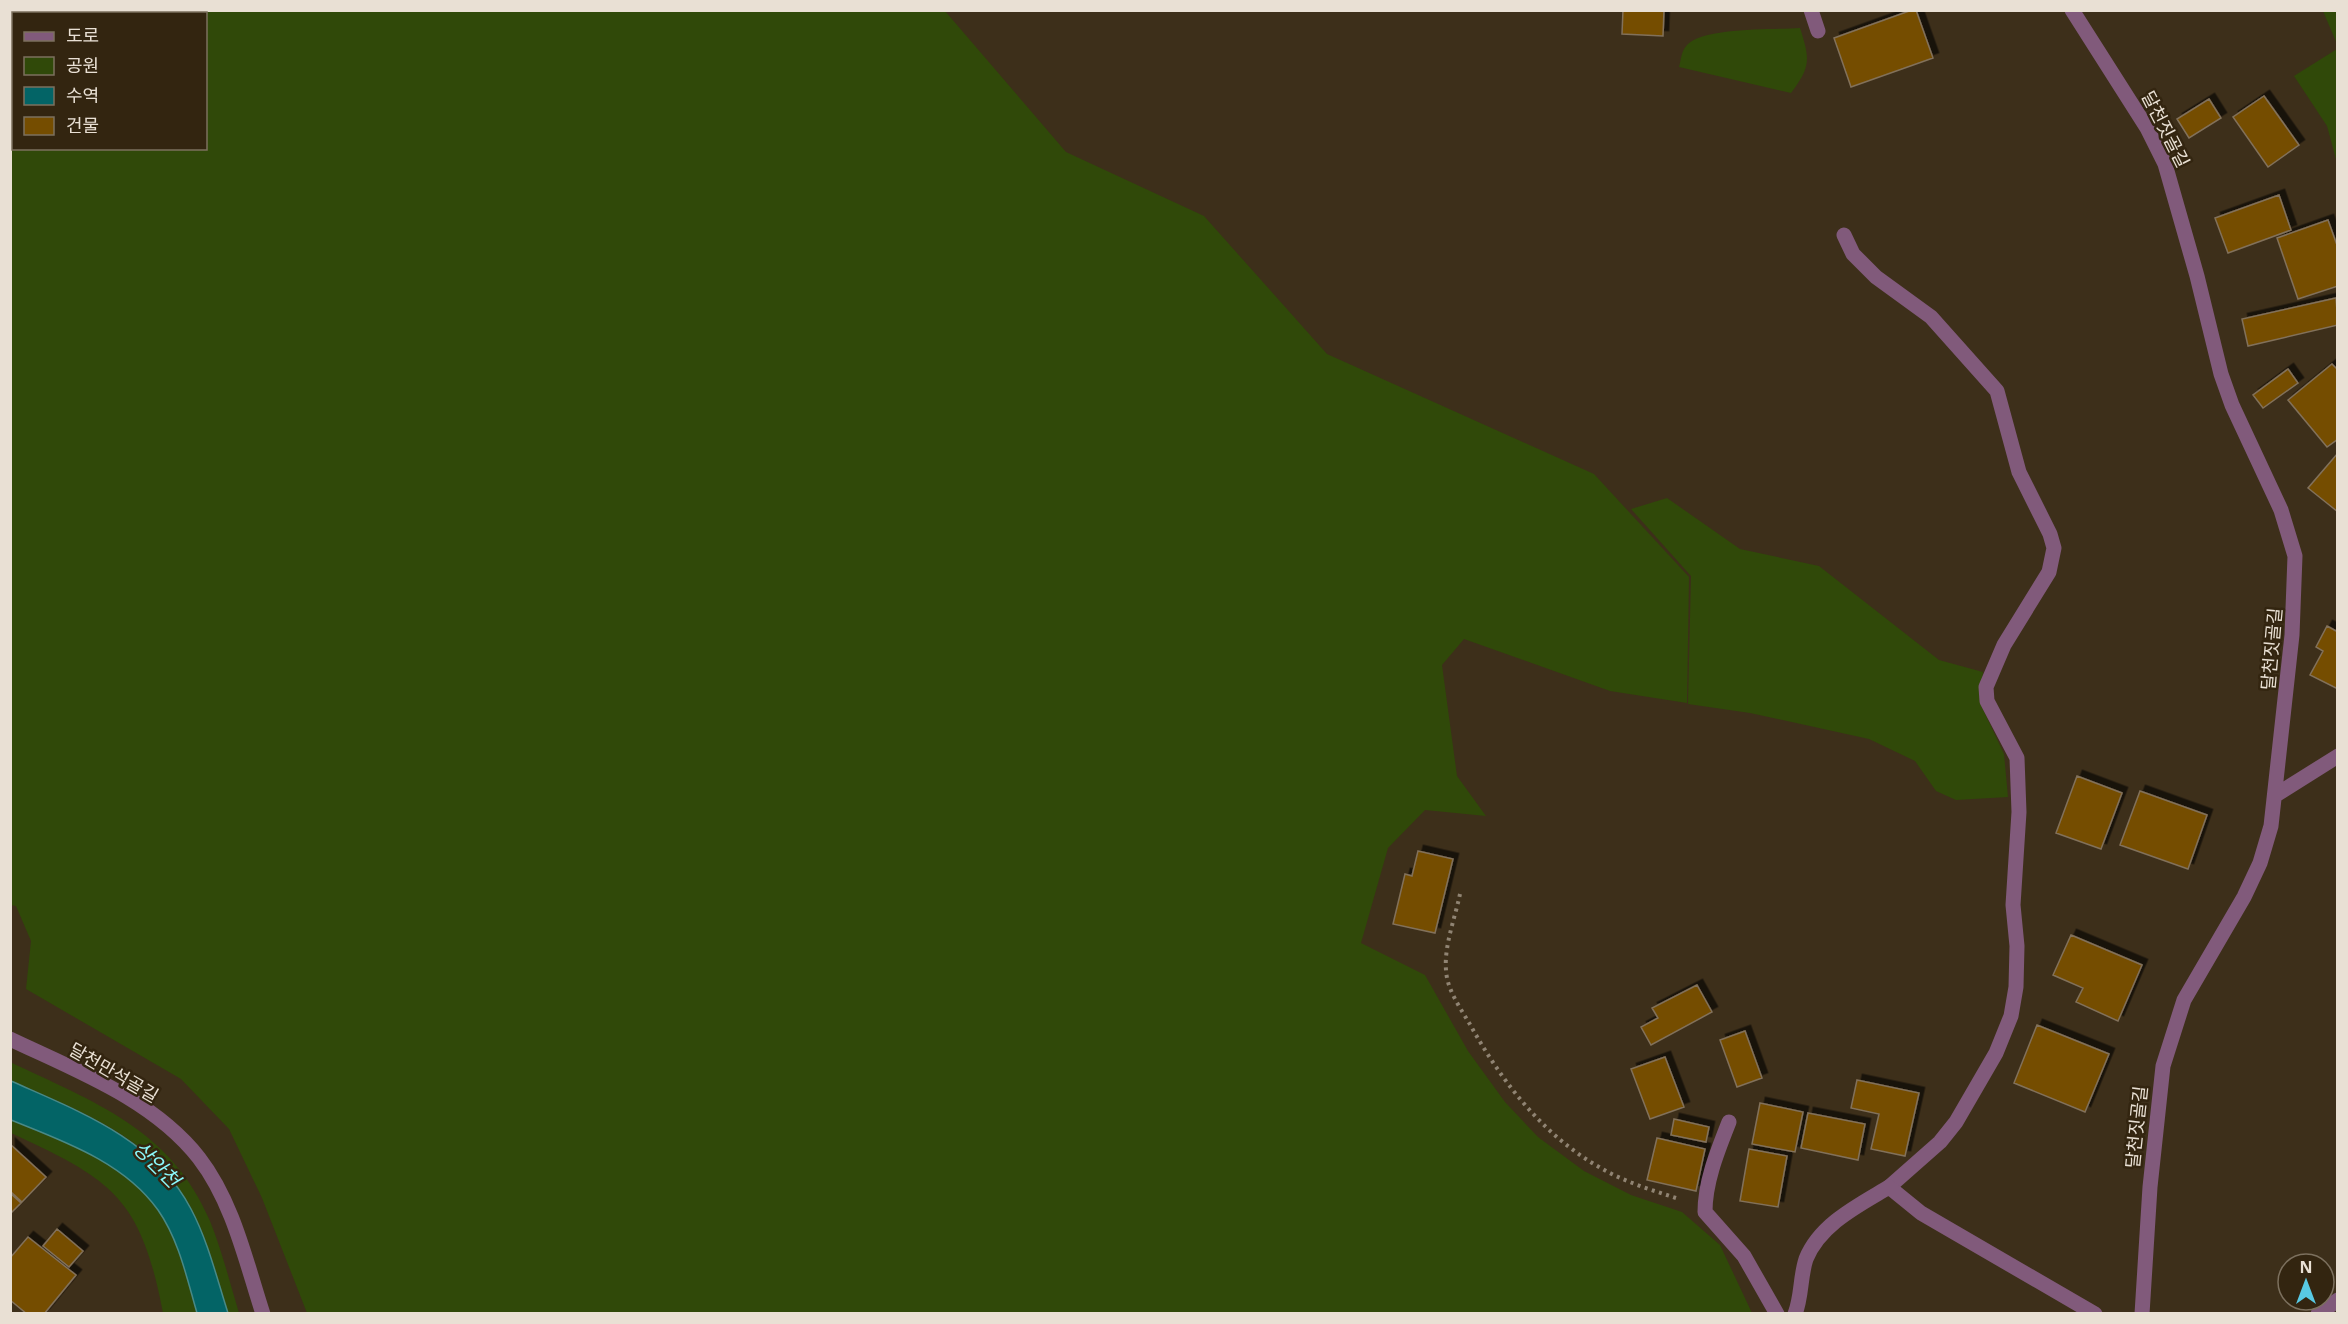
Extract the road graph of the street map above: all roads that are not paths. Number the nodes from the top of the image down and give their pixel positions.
1 (1811, 10) edge
2 (2072, 10) edge
3 (1818, 31) dead end
4 (1844, 235) dead end
5 (2337, 756) edge
6 (2276, 795) junction
7 (10, 1039) edge
8 (1729, 1122) dead end
9 (1889, 1187) junction
10 (2337, 1300) edge
11 (263, 1314) edge
12 (1777, 1314) edge
13 (1795, 1314) edge
14 (2094, 1314) edge
15 (2142, 1314) edge
16 (2319, 1314) edge

1 - 3 street
2 - 6 street, 달천짓골길
4 - 9 street
5 - 6 street
6 - 15 street, 달천짓골길
7 - 11 street, 달천만석골길
8 - 12 street
9 - 13 street
9 - 14 street
10 - 16 street

